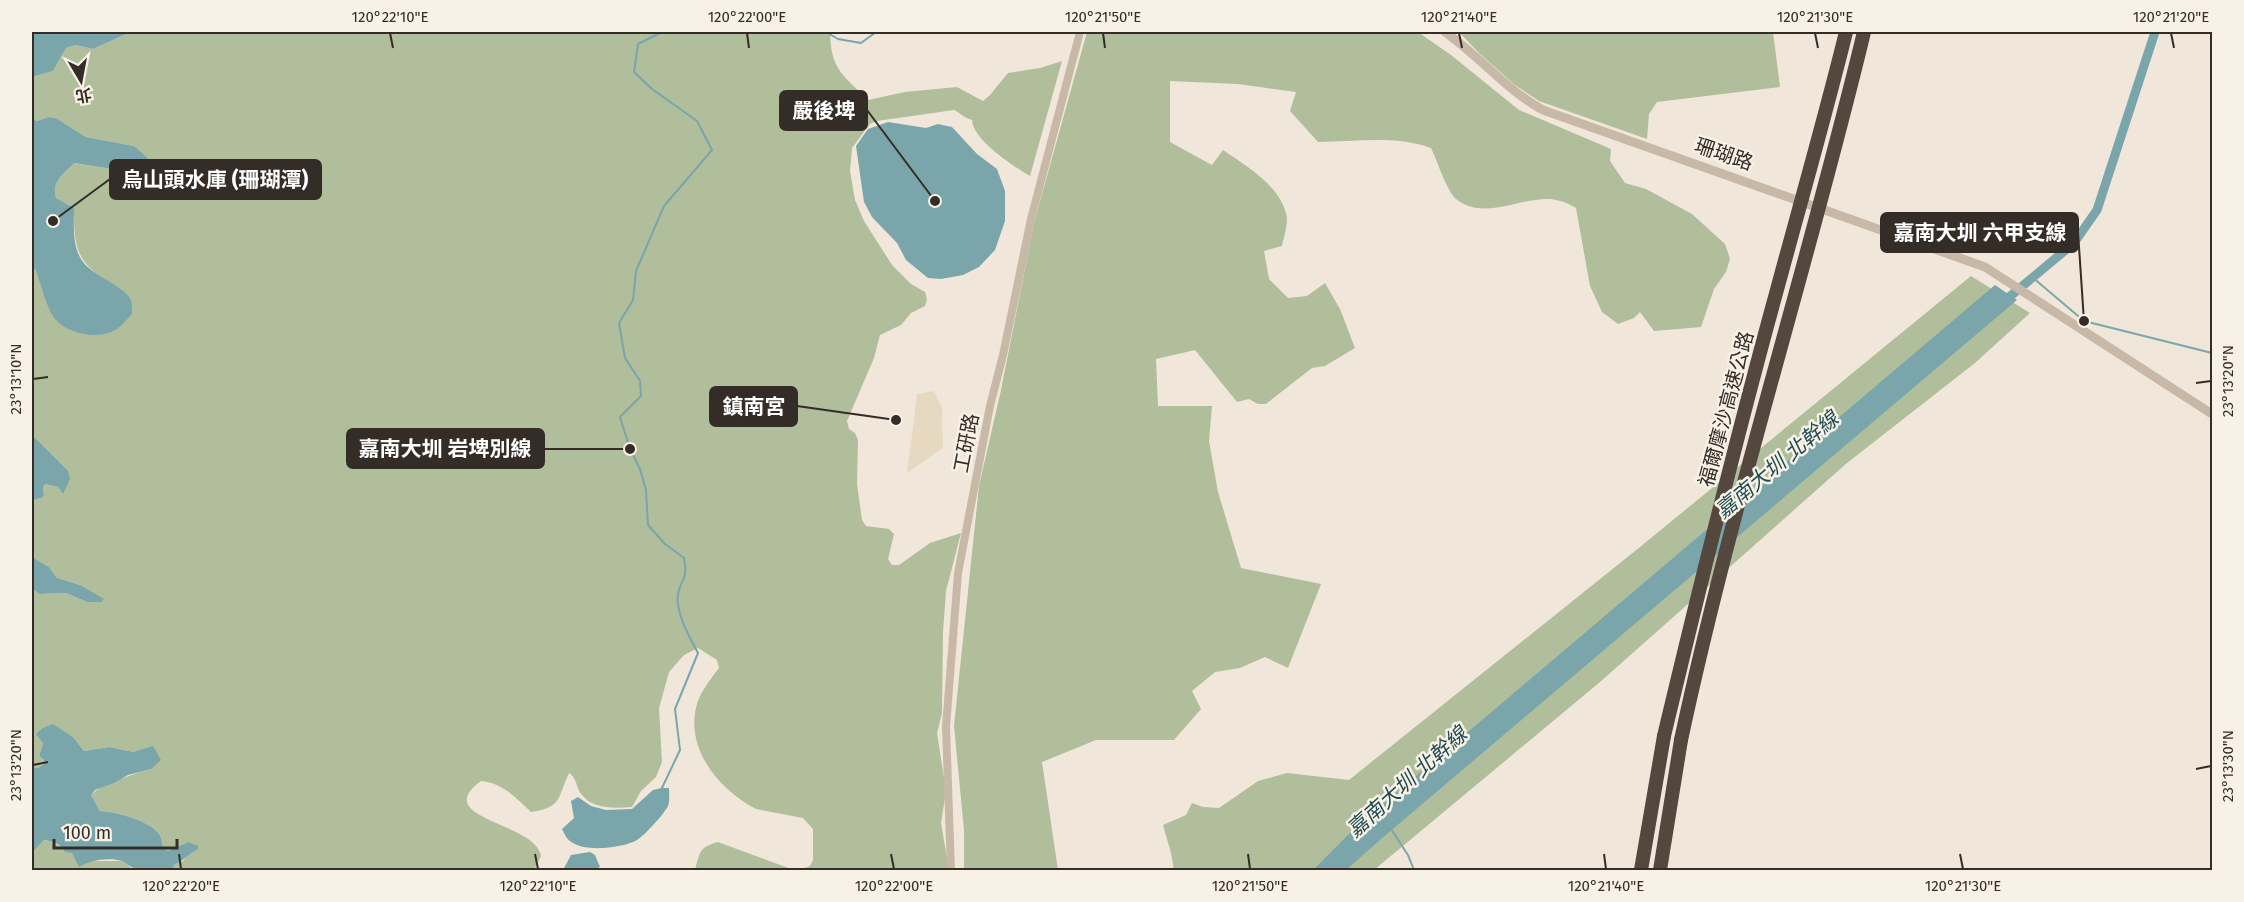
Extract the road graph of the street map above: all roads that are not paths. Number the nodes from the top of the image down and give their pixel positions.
1 (1080, 32) edge
2 (1445, 32) edge
3 (1846, 32) edge
4 (1864, 32) edge
5 (2212, 414) edge
6 (951, 870) edge
7 (1641, 870) edge
8 (1660, 870) edge

1 - 6 street, 工研路
2 - 5 street, 珊瑚路
3 - 7 highway, 福爾摩沙高速公路, bridge
4 - 8 highway, 福爾摩沙高速公路, bridge

